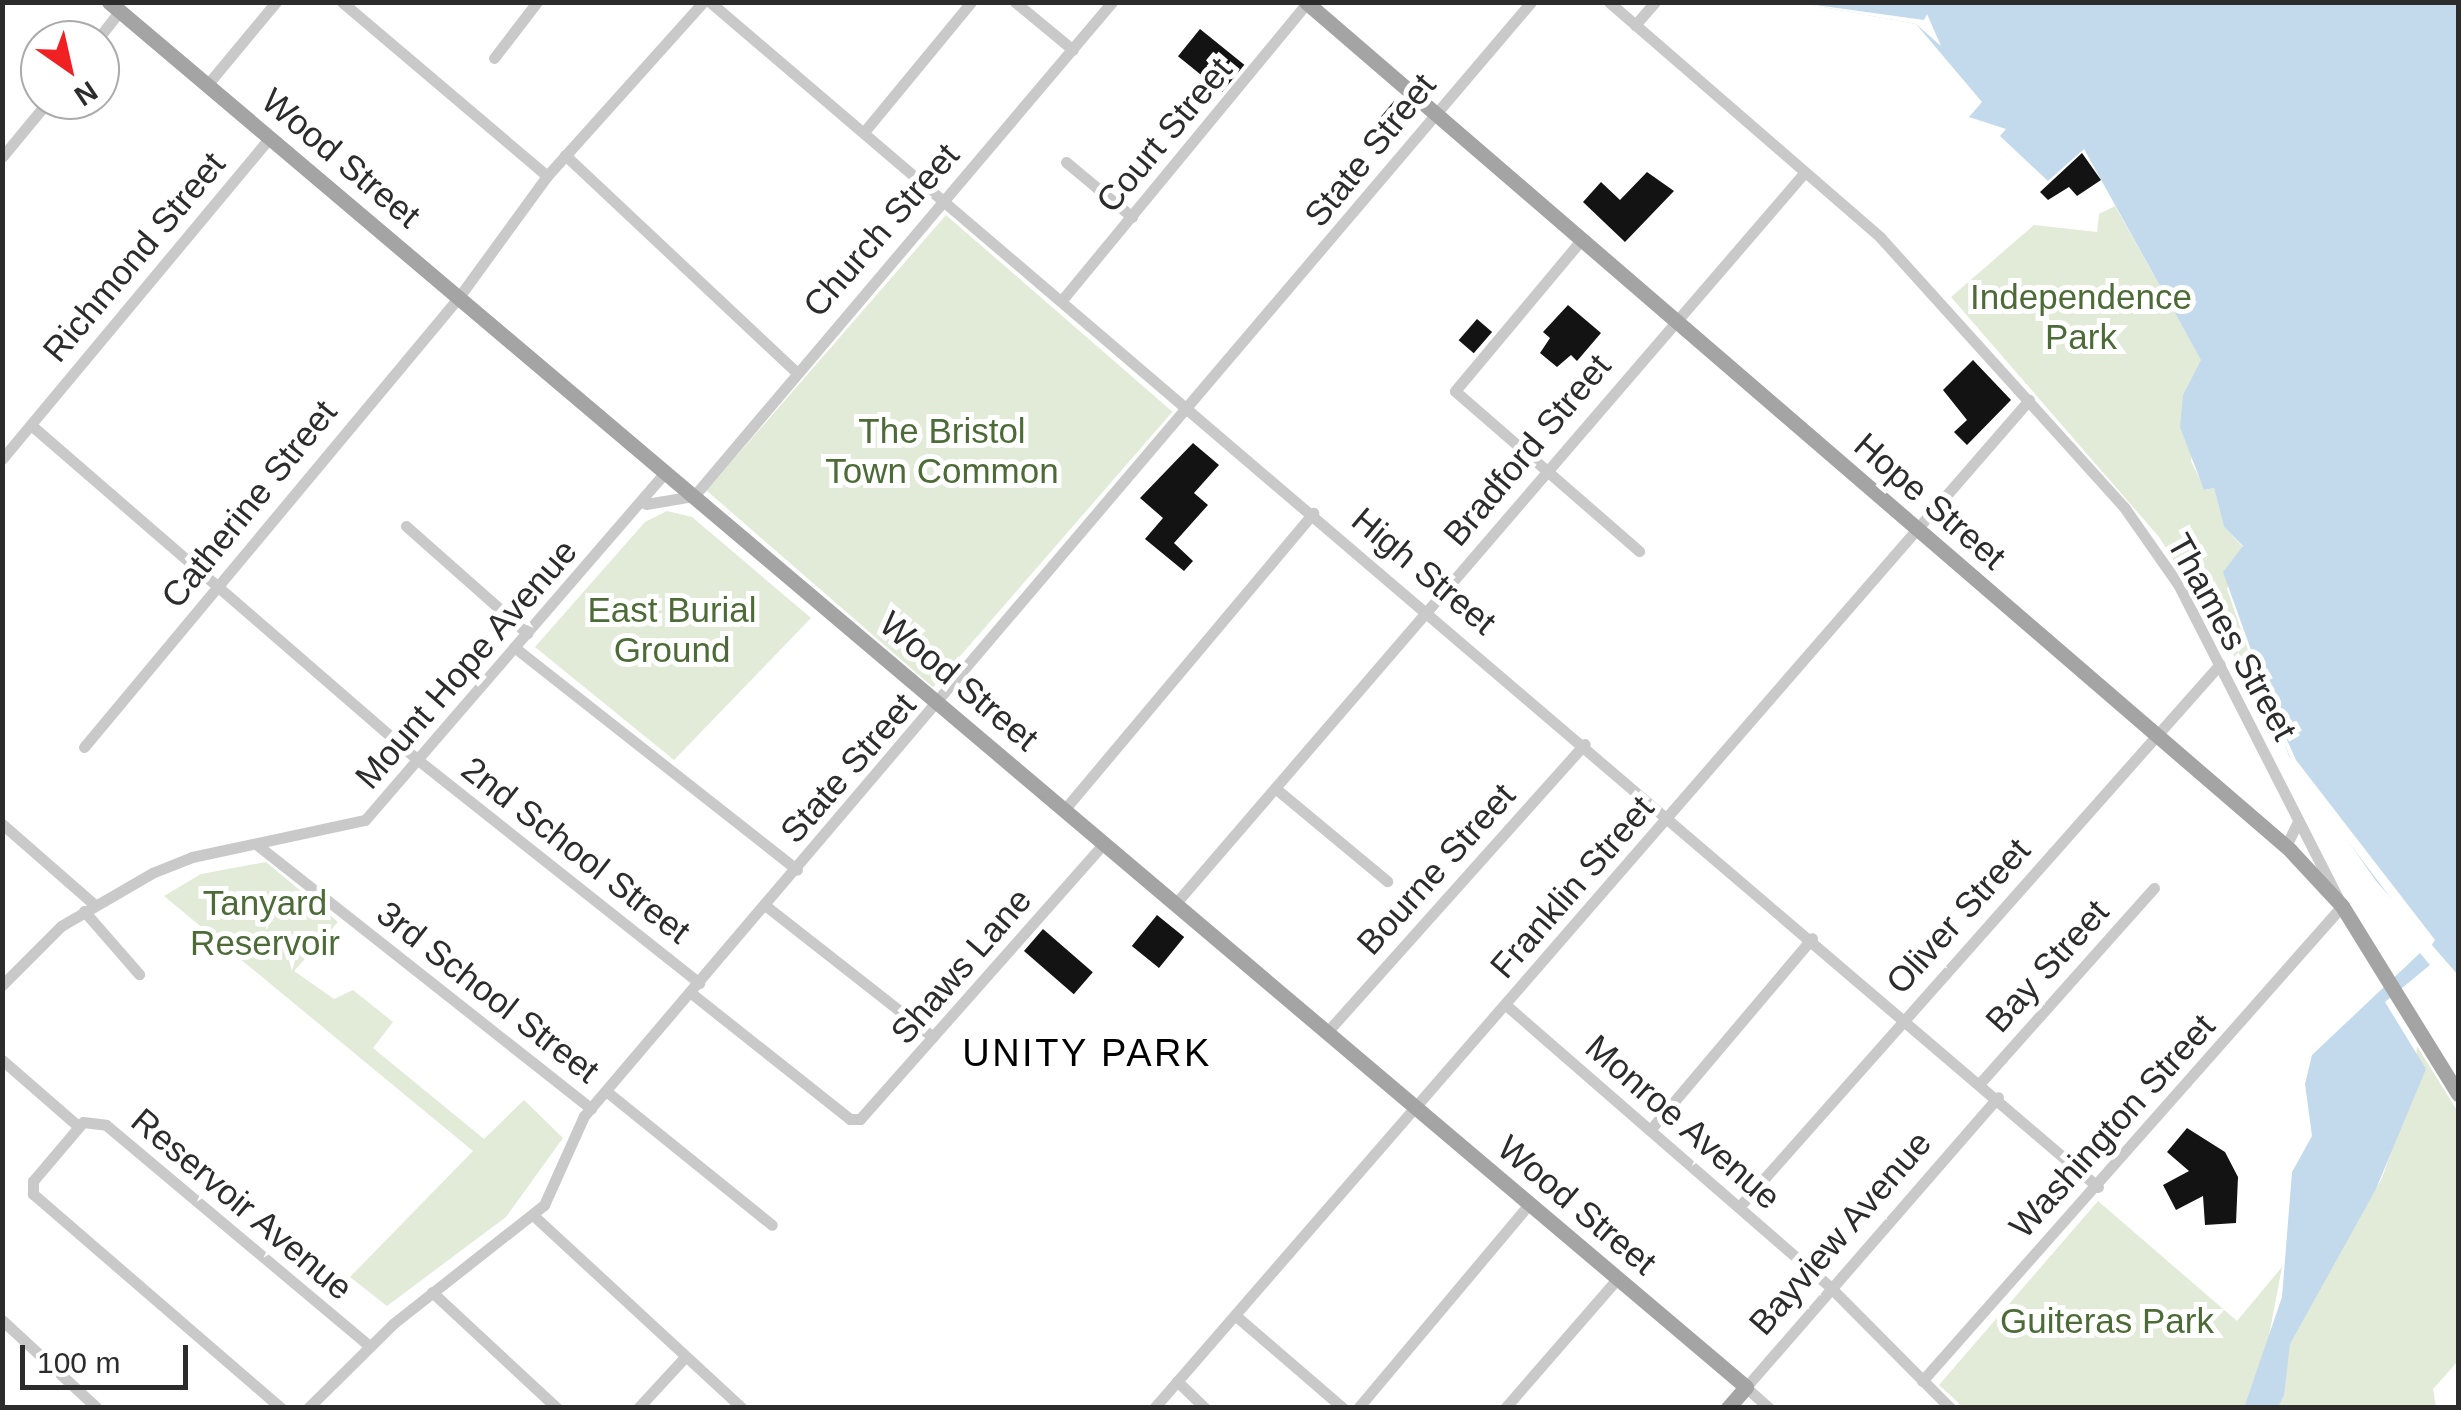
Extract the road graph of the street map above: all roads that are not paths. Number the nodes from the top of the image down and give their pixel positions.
1 (276, 2) edge
2 (342, 2) edge
3 (537, 2) edge
4 (706, 2) edge
5 (971, 2) edge
6 (1015, 2) edge
7 (1112, 2) edge
8 (1531, 2) edge
9 (1609, 2) edge
10 (1655, 2) edge
11 (1307, 3) edge
12 (115, 7) edge
13 (1635, 25) junction
14 (1073, 50) junction
15 (494, 58) dead end
16 (208, 85) junction
17 (1436, 113) junction
18 (32, 120) edge
19 (864, 132) junction
20 (270, 137) junction
21 (564, 156) junction
22 (2, 157) edge
23 (1066, 162) dead end
24 (1805, 172) junction
25 (548, 176) junction
26 (944, 200) junction
27 (1132, 217) junction
28 (1582, 238) junction
29 (459, 297) junction
30 (1062, 300) junction
31 (1676, 318) junction
32 (795, 370) junction
33 (2029, 400) junction
34 (1189, 408) junction
35 (31, 425) junction
36 (2, 459) edge
37 (1548, 468) junction
38 (665, 472) junction
39 (694, 496) junction
40 (642, 506) junction
41 (1313, 513) junction
42 (406, 526) dead end
43 (1916, 528) junction
44 (1638, 551) dead end
45 (217, 588) junction
46 (1426, 610) junction
47 (527, 634) junction
48 (514, 647) junction
49 (2220, 664) junction
50 (940, 704) junction
51 (2156, 736) junction
52 (1584, 744) junction
53 (84, 746) dead end
54 (418, 760) junction
55 (1275, 788) junction
56 (1064, 810) junction
57 (1670, 817) junction
58 (2298, 821) junction
59 (2, 824) edge
60 (1104, 843) junction
61 (256, 844) junction
62 (2286, 846) junction
63 (797, 870) junction
64 (1387, 882) dead end
65 (2154, 888) dead end
66 (1176, 903) junction
67 (766, 906) junction
68 (2342, 906) junction
69 (90, 908) junction
70 (1812, 938) junction
71 (140, 974) dead end
72 (2, 985) edge
73 (695, 988) junction
74 (1507, 1006) junction
75 (1906, 1016) junction
76 (1328, 1031) junction
77 (934, 1037) junction
78 (2, 1060) edge
79 (1981, 1082) junction
80 (606, 1091) junction
81 (2458, 1094) edge
82 (1998, 1097) junction
83 (591, 1108) junction
84 (1419, 1110) junction
85 (856, 1120) joint
86 (78, 1126) junction
87 (1650, 1130) junction
88 (2098, 1186) junction
89 (1529, 1204) junction
90 (1739, 1207) junction
91 (534, 1216) junction
92 (772, 1225) dead end
93 (1618, 1278) junction
94 (1831, 1288) junction
95 (432, 1292) junction
96 (1236, 1316) junction
97 (2, 1320) edge
98 (368, 1345) junction
99 (685, 1357) junction
100 (1177, 1381) junction
101 (1922, 1381) junction
102 (1746, 1387) junction
103 (97, 1408) edge
104 (281, 1408) edge
105 (308, 1408) edge
106 (557, 1408) edge
107 (638, 1408) edge
108 (742, 1408) edge
109 (1154, 1408) edge
110 (1205, 1408) edge
111 (1343, 1408) edge
112 (1358, 1408) edge
113 (1505, 1408) edge
114 (1728, 1408) edge
115 (1769, 1408) edge
116 (1950, 1408) edge

1 - 16 street
2 - 25 street
3 - 15 street
4 - 19 street, High Street
4 - 21 street, Catherine Street
5 - 19 street
6 - 14 street
7 - 14 street, Church Street
8 - 17 street, State Street
9 - 13 street, Thames Street
10 - 13 street
11 - 17 main road, Hope Street
11 - 27 street, Court Street
12 - 16 main road, Wood Street
13 - 24 street, Thames Street
14 - 26 street, Church Street
16 - 20 main road, Wood Street
17 - 28 main road, Hope Street
17 - 34 street, State Street
18 - 22 street
19 - 26 street, High Street
20 - 29 main road, Wood Street
20 - 35 street, Richmond Street
21 - 25 street, Catherine Street
21 - 32 street
23 - 27 street
24 - 31 street, Bradford Street
24 - 33 street, Thames Street
25 - 29 street, Catherine Street
26 - 30 street, High Street
26 - 32 street, Church Street
27 - 30 street, Court Street
28 - 31 main road, Hope Street
28 - 37 street
29 - 38 main road, Wood Street
29 - 45 street, Catherine Street
30 - 34 street, High Street
31 - 37 street, Bradford Street
31 - 43 main road, Hope Street
32 - 39 street, Church Street
33 - 43 street, Franklin Street
33 - 49 street, Thames Street
34 - 41 street, High Street
34 - 50 street, State Street
35 - 36 street, Richmond Street
35 - 45 street, 2nd School Street
37 - 44 street
37 - 46 street, Bradford Street
38 - 39 main road, Wood Street
38 - 40 street, Mount Hope Avenue
39 - 40 street
39 - 50 main road, Wood Street
40 - 47 street, Mount Hope Avenue
41 - 46 street, High Street
41 - 56 street
42 - 47 street
43 - 51 main road, Hope Street
43 - 57 street, Franklin Street
45 - 53 street, Catherine Street
45 - 54 street, 2nd School Street
46 - 52 street, High Street
46 - 55 street, Bradford Street
47 - 48 street, Mount Hope Avenue
48 - 54 street, Mount Hope Avenue
48 - 63 street
49 - 51 street, Oliver Street
49 - 58 street, Thames Street
50 - 56 main road, Wood Street
50 - 63 street, State Street
51 - 62 main road, Hope Street
51 - 75 street, Oliver Street
52 - 57 street, High Street
52 - 76 street, Bourne Street
54 - 61 street, Mount Hope Avenue
54 - 73 street, 2nd School Street
55 - 64 street
55 - 66 street, Bradford Street
56 - 60 main road, Wood Street
57 - 70 street, High Street
57 - 74 street, Franklin Street
58 - 62 street
58 - 68 street, Thames Street
59 - 69 street
60 - 66 main road, Wood Street
60 - 77 street, Shaws Lane
61 - 69 street, Mount Hope Avenue
61 - 83 street, 3rd School Street
62 - 68 main road, Hope Street
63 - 67 street, State Street
65 - 79 street, Bay Street
66 - 76 main road, Wood Street
67 - 73 street, State Street
67 - 77 street
68 - 81 main road, Hope Street
68 - 88 street, Washington Street
69 - 71 street
69 - 72 street, Mount Hope Avenue
70 - 75 street, High Street
70 - 87 street
73 - 80 street, State Street
73 - 85 street, 2nd School Street
74 - 84 street, Franklin Street
74 - 87 street, Monroe Avenue
75 - 79 street, High Street
75 - 90 street, Oliver Street
76 - 84 main road, Wood Street
77 - 85 street, Shaws Lane
78 - 86 street
79 - 82 street, High Street
80 - 83 street, State Street
80 - 92 street
82 - 88 street, High Street
82 - 94 street, Bayview Avenue
83 - 91 street, State Street
84 - 89 main road, Wood Street
84 - 96 street, Franklin Street
86 - 98 street, Reservoir Avenue
86 - 104 street
87 - 90 street, Monroe Avenue
88 - 101 street, Washington Street
89 - 93 main road, Wood Street
89 - 112 street
90 - 94 street, Monroe Avenue
91 - 95 street, State Street
91 - 99 street
93 - 102 main road, Wood Street
93 - 113 street
94 - 101 street, Monroe Avenue
94 - 102 street, Bayview Avenue
95 - 98 street, State Street
95 - 106 street
96 - 100 street, Franklin Street
96 - 111 street
97 - 103 street
98 - 105 street, State Street
99 - 107 street
99 - 108 street
100 - 109 street, Franklin Street
100 - 110 street
101 - 116 street, Monroe Avenue
102 - 114 main road, Bayview Avenue
102 - 115 street, Wood Street

